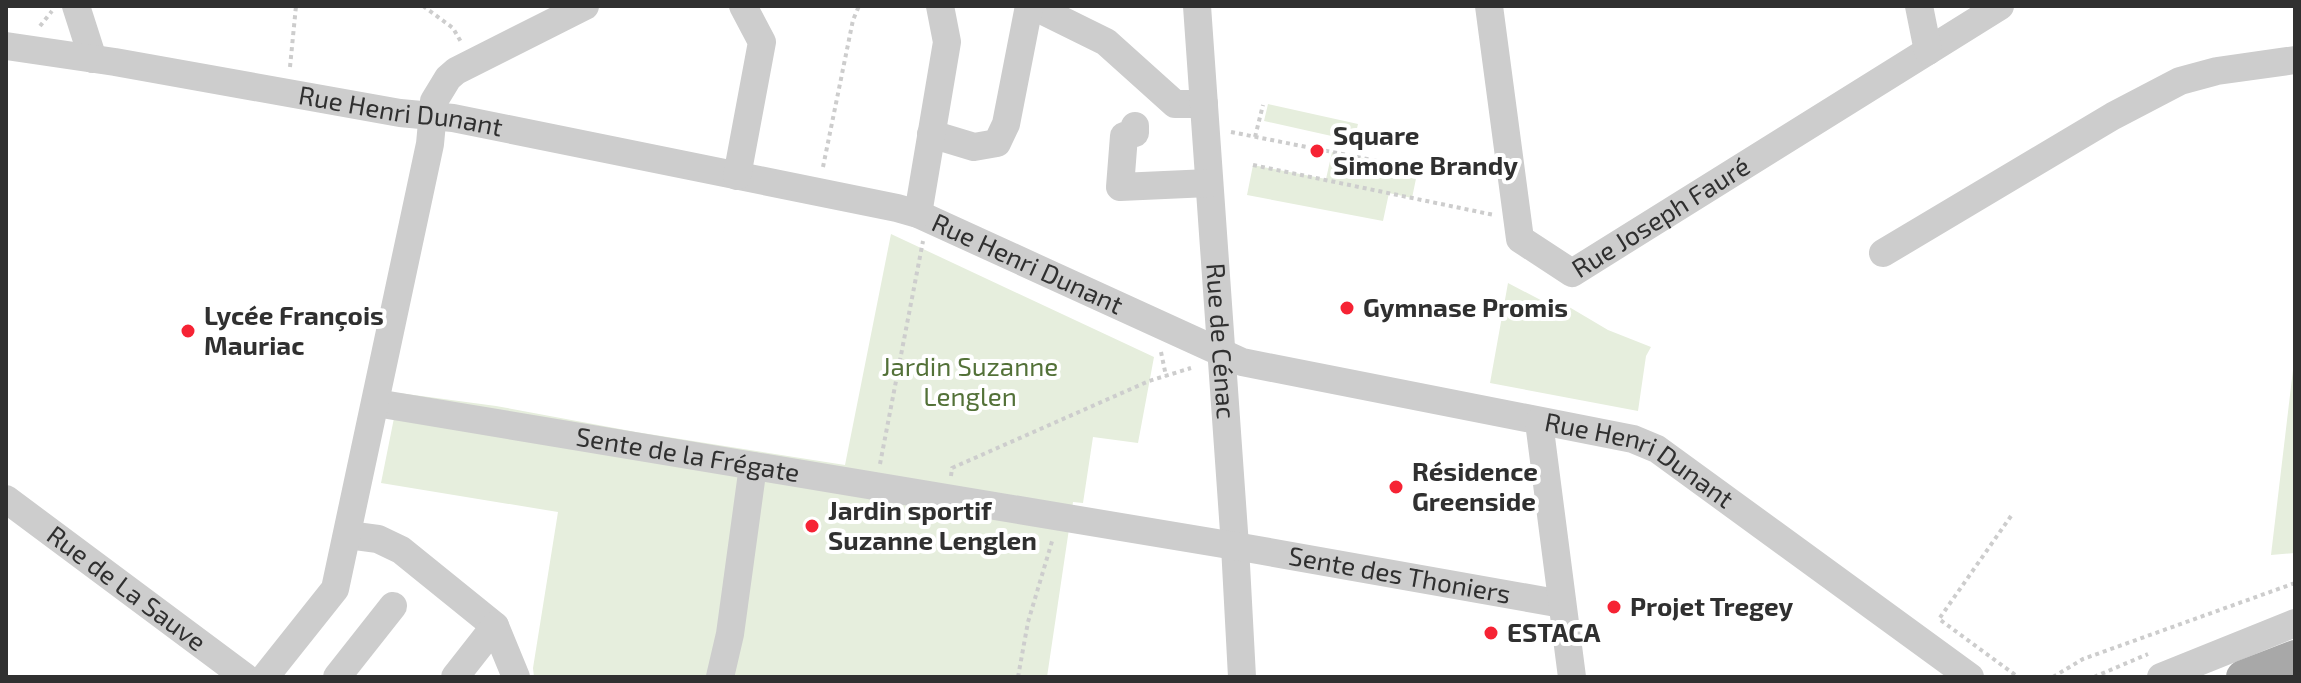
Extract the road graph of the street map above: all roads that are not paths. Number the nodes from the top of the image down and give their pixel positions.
1 (76, 6) edge
2 (585, 6) edge
3 (743, 6) edge
4 (940, 6) edge
5 (1031, 6) edge
6 (1197, 6) edge
7 (1489, 6) edge
8 (1919, 6) edge
9 (2000, 6) edge
10 (6, 46) edge
11 (1928, 51) junction
12 (93, 59) junction
13 (2295, 60) edge
14 (1205, 115) junction
15 (431, 116) junction
16 (1135, 126) dead end
17 (931, 134) junction
18 (737, 176) junction
19 (1209, 183) junction
20 (923, 216) junction
21 (1883, 253) dead end
22 (1221, 354) junction
23 (376, 403) junction
24 (1539, 422) junction
25 (753, 466) junction
26 (6, 499) edge
27 (348, 535) junction
28 (1235, 546) junction
29 (1562, 604) junction
30 (393, 606) dead end
31 (2295, 623) edge
32 (495, 626) junction
33 (2295, 657) edge
34 (245, 677) edge
35 (265, 677) edge
36 (337, 677) edge
37 (455, 677) edge
38 (516, 677) edge
39 (720, 677) edge
40 (1242, 677) edge
41 (1572, 677) edge
42 (1970, 677) edge
43 (2161, 677) edge
44 (2243, 677) edge

1 - 12 street
2 - 15 street
3 - 18 street
4 - 17 street
5 - 14 street
5 - 17 street
6 - 14 street, Rue de Cénac
7 - 11 street, Rue Joseph Fauré
8 - 11 street
9 - 11 street, Rue Joseph Fauré
10 - 12 street, Rue Henri Dunant
12 - 15 street, Rue Henri Dunant
13 - 21 street
14 - 19 street, Rue de Cénac
15 - 18 street, Rue Henri Dunant
15 - 23 street
16 - 19 street
17 - 20 street
18 - 20 street, Rue Henri Dunant
19 - 22 street, Rue de Cénac
20 - 22 street, Rue Henri Dunant
22 - 24 street, Rue Henri Dunant
22 - 28 street, Rue de Cénac
23 - 25 street, Sente de la Frégate
23 - 27 street
24 - 29 street
24 - 42 street, Rue Henri Dunant
25 - 28 street, Sente de la Frégate
25 - 39 street
26 - 34 street, Rue de La Sauve
27 - 32 street
27 - 35 street
28 - 29 street, Sente des Thoniers
28 - 40 street, Rue de Cénac
29 - 41 street
30 - 36 street
31 - 43 street
32 - 37 street
32 - 38 street
33 - 44 main road

